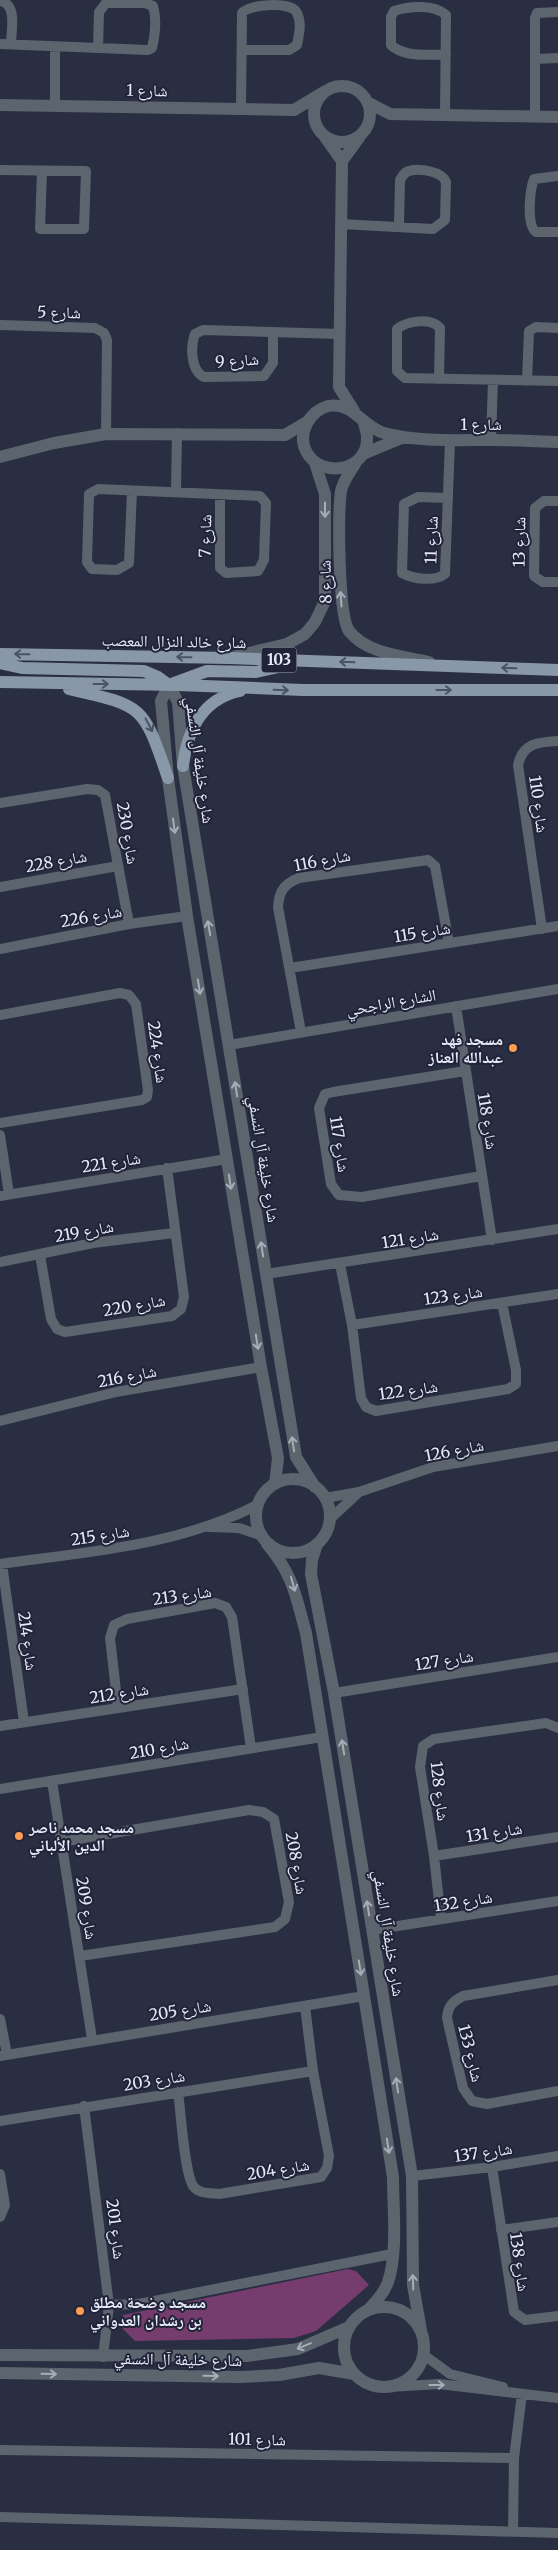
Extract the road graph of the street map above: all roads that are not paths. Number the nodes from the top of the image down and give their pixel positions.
1 (0, 1) edge
2 (558, 12) edge
3 (5, 44) edge
4 (55, 46) junction
5 (98, 48) junction
6 (242, 50) junction
7 (446, 55) junction
8 (558, 58) edge
9 (536, 59) junction
10 (324, 92) junction
11 (369, 103) junction
12 (55, 104) junction
13 (0, 106) edge
14 (241, 108) junction
15 (294, 110) junction
16 (390, 114) junction
17 (445, 115) junction
18 (535, 115) junction
19 (558, 117) edge
20 (368, 127) junction
21 (321, 132) junction
22 (359, 138) junction
23 (342, 161) junction
24 (0, 170) edge
25 (42, 171) junction
26 (558, 176) edge
27 (341, 224) junction
28 (399, 225) junction
29 (558, 232) edge
30 (0, 325) edge
31 (558, 328) edge
32 (273, 333) junction
33 (338, 334) junction
34 (439, 379) junction
35 (493, 380) junction
36 (527, 381) junction
37 (558, 381) edge
38 (339, 387) junction
39 (316, 411) junction
40 (355, 412) junction
41 (307, 422) junction
42 (364, 423) junction
43 (177, 433) junction
44 (106, 434) junction
45 (285, 435) junction
46 (405, 437) junction
47 (491, 440) junction
48 (450, 441) junction
49 (558, 442) edge
50 (306, 450) junction
51 (0, 458) edge
52 (359, 458) junction
53 (315, 462) junction
54 (132, 491) junction
55 (176, 491) junction
56 (220, 495) junction
57 (448, 498) junction
58 (558, 501) edge
59 (558, 582) edge
60 (0, 654) edge
61 (230, 658) junction
62 (307, 661) junction
63 (0, 663) edge
64 (444, 665) junction
65 (558, 670) edge
66 (0, 682) edge
67 (42, 683) junction
68 (169, 685) junction
69 (250, 688) junction
70 (558, 690) edge
71 (558, 741) edge
72 (183, 766) junction
73 (168, 778) junction
74 (0, 803) edge
75 (118, 866) junction
76 (0, 887) edge
77 (187, 916) junction
78 (129, 924) junction
79 (558, 926) edge
80 (542, 929) junction
81 (449, 943) junction
82 (0, 950) edge
83 (290, 968) junction
84 (558, 989) edge
85 (456, 1006) junction
86 (0, 1015) edge
87 (301, 1032) junction
88 (229, 1045) junction
89 (465, 1071) junction
90 (0, 1123) edge
91 (0, 1135) edge
92 (226, 1158) junction
93 (167, 1168) junction
94 (481, 1176) junction
95 (5, 1195) edge
96 (558, 1228) edge
97 (174, 1233) junction
98 (492, 1240) junction
99 (40, 1255) junction
100 (0, 1262) edge
101 (340, 1264) junction
102 (266, 1274) junction
103 (558, 1294) edge
104 (502, 1303) junction
105 (352, 1325) junction
106 (261, 1368) junction
107 (0, 1420) edge
108 (558, 1446) edge
109 (275, 1484) junction
110 (315, 1487) junction
111 (358, 1492) junction
112 (325, 1498) junction
113 (257, 1505) junction
114 (330, 1519) junction
115 (203, 1527) junction
116 (264, 1539) junction
117 (317, 1544) junction
118 (1, 1564) edge
119 (558, 1656) edge
120 (243, 1689) junction
121 (334, 1693) junction
122 (118, 1708) junction
123 (24, 1722) junction
124 (0, 1726) edge
125 (558, 1728) edge
126 (322, 1737) junction
127 (251, 1748) junction
128 (52, 1781) junction
129 (0, 1789) edge
130 (356, 1829) junction
131 (338, 1831) junction
132 (558, 1837) edge
133 (61, 1842) junction
134 (434, 1856) junction
135 (558, 1901) edge
136 (441, 1919) junction
137 (372, 1930) junction
138 (80, 1956) junction
139 (558, 1980) edge
140 (364, 1996) junction
141 (304, 2006) junction
142 (0, 2019) edge
143 (92, 2039) junction
144 (3, 2055) edge
145 (313, 2071) junction
146 (558, 2091) edge
147 (178, 2092) junction
148 (84, 2106) junction
149 (402, 2115) junction
150 (383, 2118) junction
151 (0, 2121) edge
152 (558, 2156) edge
153 (492, 2167) junction
154 (0, 2174) edge
155 (412, 2176) junction
156 (0, 2216) edge
157 (558, 2222) edge
158 (501, 2230) junction
159 (392, 2254) junction
160 (109, 2305) junction
161 (368, 2310) junction
162 (558, 2316) edge
163 (349, 2327) junction
164 (421, 2330) junction
165 (0, 2355) edge
166 (424, 2355) junction
167 (103, 2357) junction
168 (0, 2373) edge
169 (354, 2374) junction
170 (389, 2387) junction
171 (522, 2394) junction
172 (558, 2398) edge
173 (0, 2450) edge
174 (514, 2458) junction
175 (0, 2517) edge
176 (513, 2532) junction
177 (558, 2533) edge

1 - 3 street
2 - 9 street
3 - 4 street
4 - 5 street
4 - 12 street
5 - 5 street
6 - 6 street
6 - 14 street
7 - 7 street
7 - 17 street
8 - 9 street
9 - 18 street
10 - 11 street
10 - 15 street
10 - 21 street
11 - 16 street
11 - 20 street
12 - 13 street, شارع 1
12 - 14 street, شارع 1
14 - 15 street, شارع 1
15 - 21 street
16 - 17 street
16 - 20 street
17 - 18 street
18 - 19 street
20 - 22 street
21 - 22 street
21 - 23 street
22 - 23 street
23 - 27 street
24 - 25 street
25 - 25 street
26 - 29 street
27 - 28 street
27 - 33 street
28 - 28 street
30 - 44 street, شارع 5
31 - 36 street
32 - 32 street, شارع 9
32 - 33 street, شارع 9
33 - 38 street
34 - 34 street
34 - 35 street
35 - 36 street
35 - 47 street
36 - 37 street
38 - 39 street
38 - 40 street
39 - 40 street
39 - 41 street
40 - 42 street
41 - 45 street
41 - 50 street
42 - 46 street, شارع 1
42 - 52 street
43 - 44 street
43 - 45 street
43 - 55 street
44 - 51 street
45 - 50 street
46 - 48 street, شارع 1
46 - 52 street, شارع 1
47 - 48 street, شارع 1
47 - 49 street, شارع 1
48 - 57 street, شارع 11
50 - 53 street
52 - 53 street
64 -> 52 street, شارع 8
53 -> 61 street, شارع 8
54 - 54 street, شارع 7
54 - 55 street, شارع 7
55 - 56 street, شارع 7
56 - 56 street, شارع 7
57 - 57 street, شارع 11
58 - 59 street, شارع 13
61 -> 60 main road, شارع خالد النزال المعصب / 103
61 - 62 main road, شارع خالد النزال المعصب / 103
64 -> 62 main road, شارع خالد النزال المعصب / 103
62 - 68 main road
63 - 68 main road
65 -> 64 main road, شارع خالد النزال المعصب / 103
66 - 67 main road, 103
67 -> 68 main road, 103
67 -> 73 main road
68 - 69 main road, 103
68 - 72 street, شارع خليفة آل النسفي
68 - 73 street, شارع خليفة آل النسفي
69 -> 70 main road, 103
69 - 72 main road
71 - 80 street, شارع 110
88 -> 72 street, شارع خليفة آل النسفي
73 -> 77 street, شارع خليفة آل النسفي
74 - 75 street, شارع 230
75 - 76 street, شارع 228
75 - 78 street, شارع 230
77 - 78 street, شارع 226
77 -> 92 street, شارع خليفة آل النسفي
78 - 82 street, شارع 226
79 - 80 street, شارع 115
80 - 81 street, شارع 115
81 - 83 street, شارع 115
81 - 83 street, شارع 116
83 - 87 street, شارع 116
84 - 85 street, الشارع الراجحي
85 - 87 street, الشارع الراجحي
85 - 89 street, شارع 118
86 - 90 street, شارع 224
87 - 88 street, الشارع الراجحي
102 -> 88 street, شارع خليفة آل النسفي
89 - 94 street, شارع 118
89 - 94 street, شارع 117
91 - 95 street
92 - 93 street, شارع 221
92 -> 106 street, شارع خليفة آل النسفي
93 - 95 street, شارع 221
93 - 97 street, شارع 220
94 - 98 street, شارع 118
96 - 98 street, شارع 121
97 - 99 street, شارع 219
97 - 99 street, شارع 220
98 - 101 street, شارع 121
99 - 100 street, شارع 219
101 - 102 street, شارع 121
101 - 105 street, شارع 122
110 -> 102 street, شارع خليفة آل النسفي
103 - 104 street, شارع 123
104 - 105 street, شارع 123
104 - 105 street, شارع 122
106 - 107 street, شارع 216
106 - 109 street, شارع خليفة آل النسفي
108 - 111 street, شارع 126
109 - 110 street
109 - 113 street
110 - 112 street
111 - 112 street, شارع 126
111 - 114 street, شارع 126
112 - 114 street
113 - 115 street, شارع 215
113 - 116 street
114 - 117 street
115 - 116 street, شارع 215
115 - 118 street, شارع 215
116 - 117 street
116 -> 126 street
117 - 121 street, شارع خليفة آل النسفي
118 - 123 street, شارع 214
119 - 121 street, شارع 127
120 - 122 street, شارع 212
120 - 122 street, شارع 213
120 - 127 street, شارع 213
130 -> 121 street, شارع خليفة آل النسفي
122 - 123 street, شارع 212
123 - 124 street, شارع 212
125 - 134 street, شارع 128
126 - 127 street, شارع 210
126 - 131 street
127 - 128 street, شارع 210
128 - 129 street, شارع 210
128 - 133 street, شارع 209
130 - 131 street
137 -> 130 street, شارع خليفة آل النسفي
131 -> 140 street
132 - 134 street, شارع 131
133 - 138 street, شارع 209
133 - 138 street, شارع 208
134 - 136 street, شارع 128
135 - 136 street, شارع 132
136 - 137 street, شارع 132
149 -> 137 street, شارع خليفة آل النسفي
138 - 143 street, شارع 209
139 - 146 street, شارع 133
140 - 141 street, شارع 205
140 - 150 street
141 - 143 street, شارع 205
141 - 145 street, شارع 204
142 - 144 street
143 - 144 street, شارع 205
145 - 147 street, شارع 203
145 - 147 street, شارع 204
147 - 148 street, شارع 203
148 - 151 street, شارع 203
148 - 160 street, شارع 201
149 - 150 street
149 - 155 street, شارع خليفة آل النسفي
150 -> 159 street
152 - 153 street, شارع 137
153 - 155 street, شارع 137
153 - 158 street, شارع 138
154 - 156 street
164 -> 155 street, شارع خليفة آل النسفي
157 - 158 street
158 - 162 street, شارع 138
159 - 160 street
159 - 161 street
160 - 167 street, شارع 201
161 - 163 street
161 - 164 street
163 -> 167 street, شارع خليفة آل النسفي
163 - 169 street
164 - 166 street
165 - 167 street, شارع خليفة آل النسفي
166 - 170 street
166 - 171 street
168 -> 169 street, شارع خليفة آل النسفي
169 - 170 street
170 -> 171 street
171 - 172 street
171 - 174 street
173 - 174 street, شارع 101
174 - 176 street
175 - 176 street
176 - 177 street

